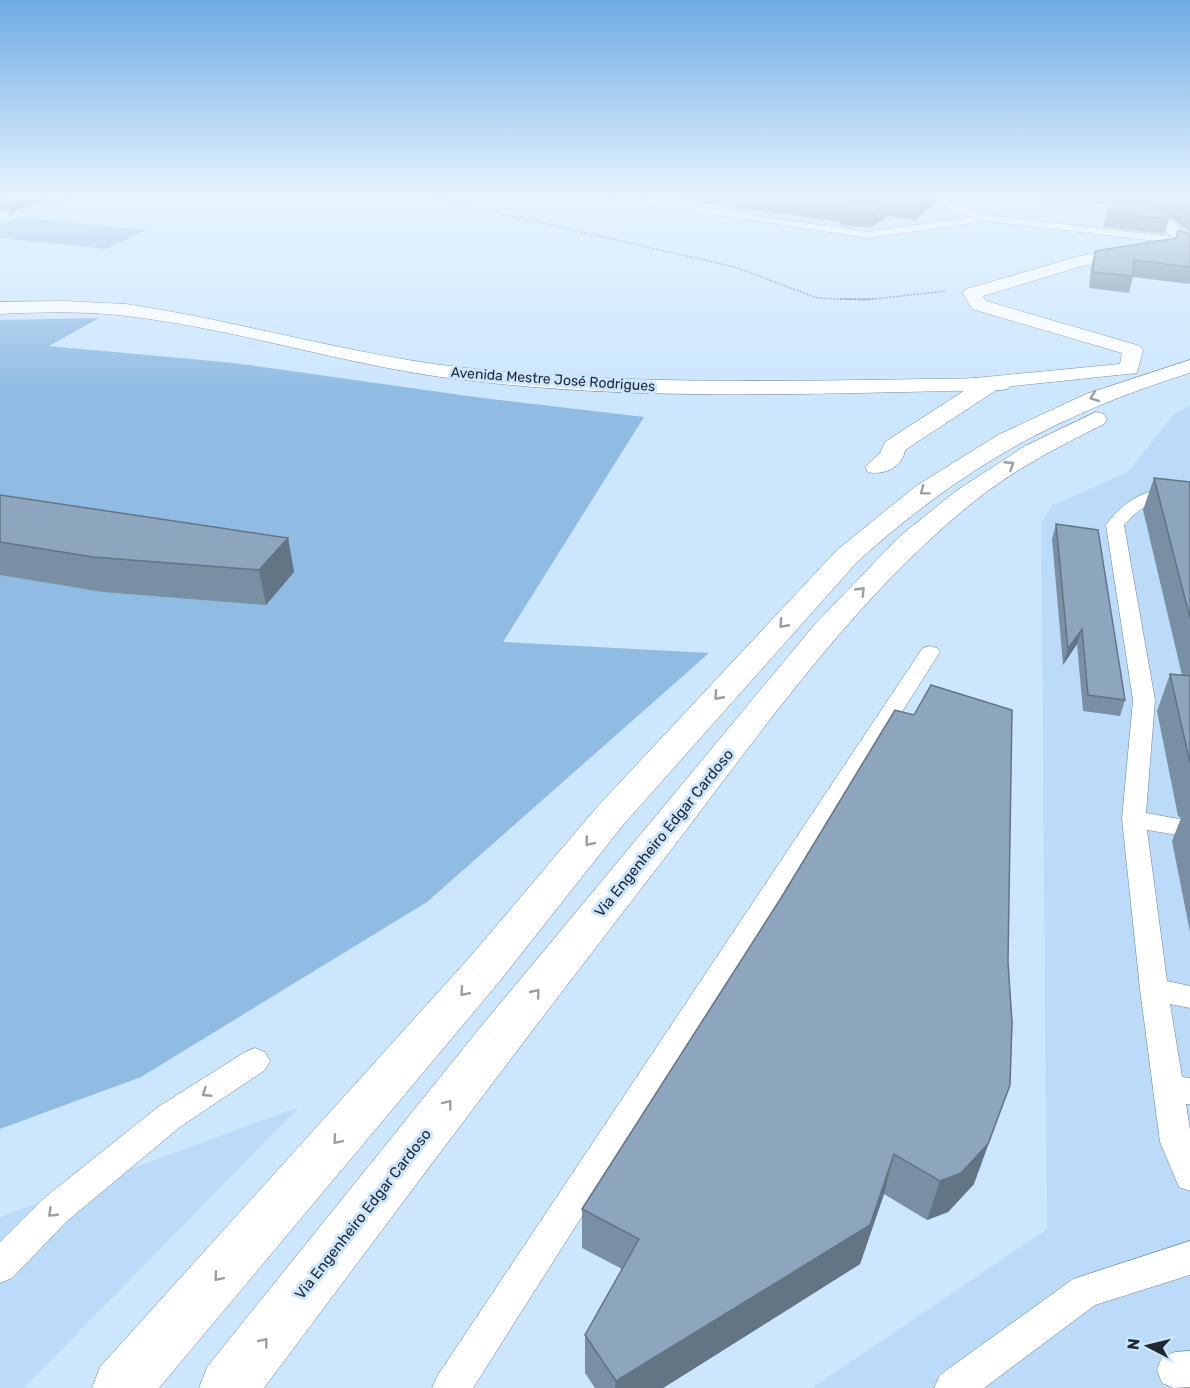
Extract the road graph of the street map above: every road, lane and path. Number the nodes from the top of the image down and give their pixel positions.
1 (712, 262) edge
2 (1077, 262) edge
3 (947, 291) dead end
4 (0, 308) edge
5 (1190, 366) edge
6 (1190, 383) edge
7 (965, 385) junction
8 (877, 467) dead end
9 (1190, 493) edge
10 (930, 652) dead end
11 (1144, 700) junction
12 (1167, 703) dead end
13 (1134, 819) junction
14 (1190, 829) edge
15 (1154, 989) junction
16 (1190, 997) edge
17 (255, 1061) dead end
18 (1178, 1090) edge
19 (1190, 1176) edge
20 (1190, 1258) edge
21 (0, 1266) edge
22 (121, 1388) edge
23 (228, 1388) edge
24 (451, 1388) edge
25 (952, 1388) edge

1 - 3 path
2 - 7 main road
4 - 7 main road, Avenida Mestre José Rodrigues
5 -> 22 main road
23 -> 6 main road, Via Engenheiro Edgar Cardoso
7 - 8 main road, Avenida Mestre José Rodrigues
9 - 11 lane
10 - 24 lane
11 - 12 lane
11 - 13 lane
13 - 14 lane
13 - 15 lane
15 - 16 lane
15 - 18 lane
17 -> 21 lane
18 - 19 lane
20 - 25 lane

